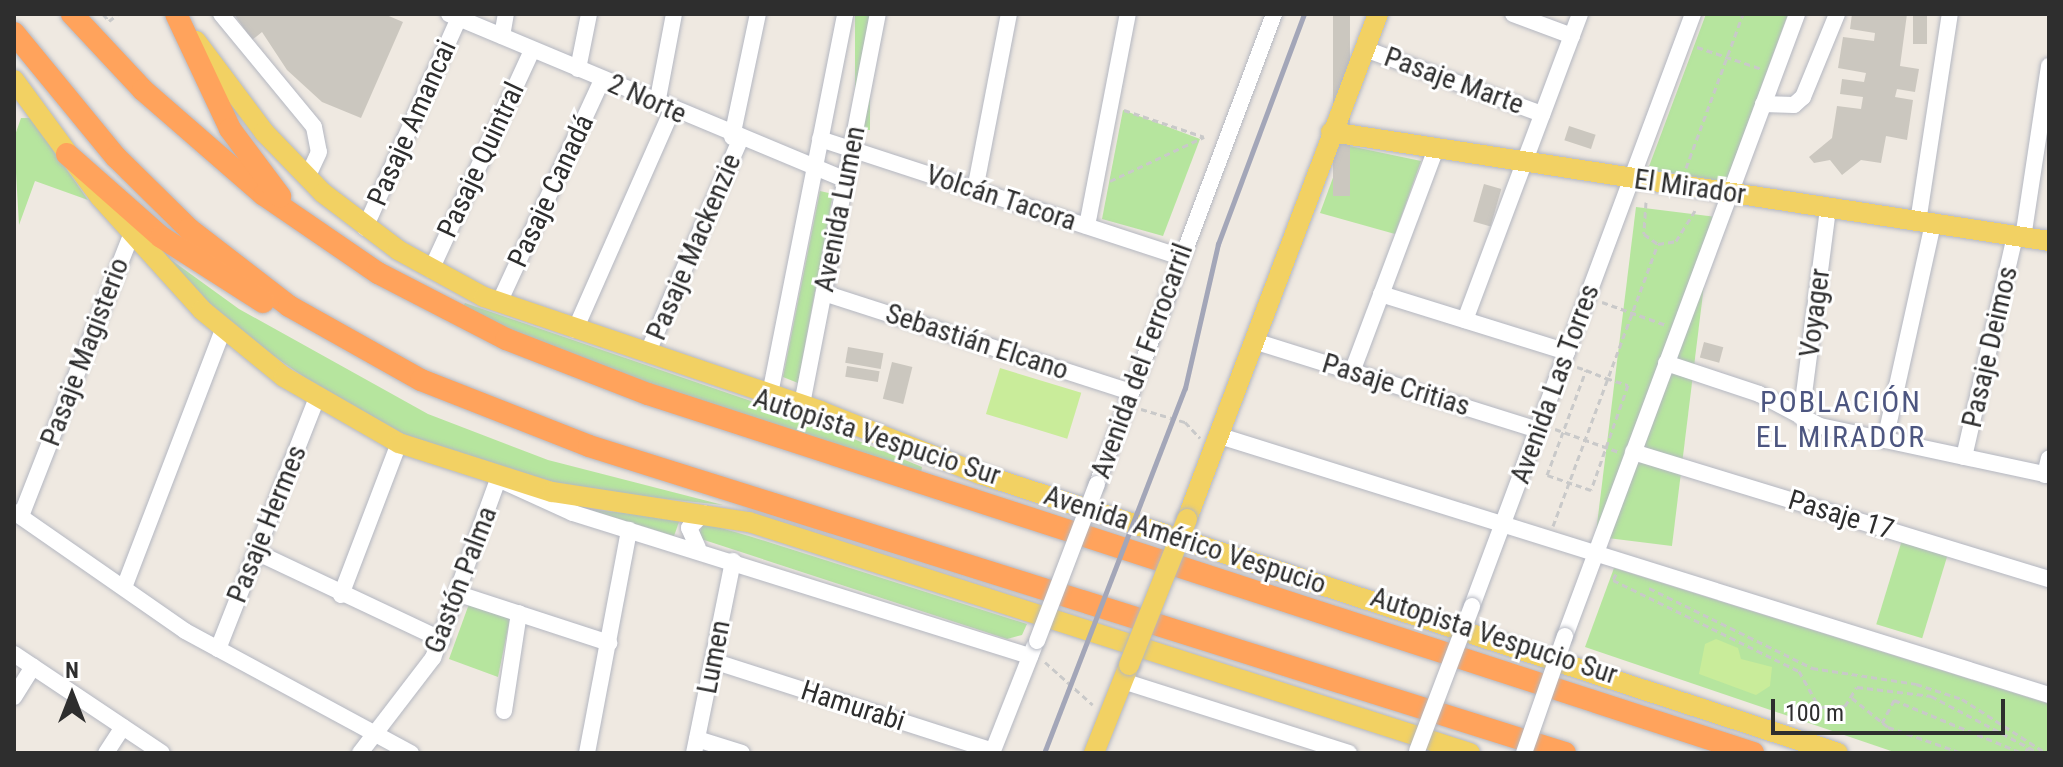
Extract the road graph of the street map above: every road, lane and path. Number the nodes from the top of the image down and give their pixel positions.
1 (72, 14) edge
2 (103, 14) edge
3 (118, 14) edge
4 (176, 14) edge
5 (221, 14) edge
6 (506, 14) edge
7 (589, 14) edge
8 (674, 14) edge
9 (758, 14) edge
10 (845, 14) edge
11 (878, 14) edge
12 (1009, 14) edge
13 (1128, 14) edge
14 (1274, 14) edge
15 (1378, 14) edge
16 (1513, 14) edge
17 (1580, 14) edge
18 (1693, 14) edge
19 (1743, 14) edge
20 (1797, 14) edge
21 (1837, 14) edge
22 (1950, 14) edge
23 (454, 16) edge
24 (14, 33) edge
25 (502, 36) junction
26 (1572, 36) junction
27 (1682, 42) junction
28 (1365, 49) junction
29 (532, 50) junction
30 (1727, 57) junction
31 (2049, 66) edge
32 (578, 69) junction
33 (1775, 73) junction
34 (602, 80) junction
35 (17, 91) edge
36 (1763, 104) junction
37 (1110, 106) junction
38 (664, 107) junction
39 (1542, 114) junction
40 (1331, 132) junction
41 (736, 138) junction
42 (820, 139) junction
43 (1436, 149) junction
44 (852, 150) junction
45 (67, 154) junction
46 (1524, 162) junction
47 (1686, 169) dead end
48 (814, 170) junction
49 (307, 178) junction
50 (1631, 178) junction
51 (846, 180) junction
52 (1112, 182) dead end
53 (975, 190) junction
54 (1729, 193) junction
55 (1646, 202) dead end
56 (1828, 208) junction
57 (1695, 210) dead end
58 (1925, 223) junction
59 (1087, 226) junction
60 (307, 227) junction
61 (365, 228) junction
62 (132, 233) junction
63 (2019, 237) junction
64 (2049, 241) edge
65 (1658, 244) junction
66 (1181, 257) junction
67 (431, 270) junction
68 (824, 293) junction
69 (1381, 294) junction
70 (1587, 297) junction
71 (499, 303) junction
72 (1631, 313) junction
73 (1465, 320) junction
74 (1678, 329) junction
75 (223, 330) junction
76 (326, 330) junction
77 (575, 330) junction
78 (1254, 341) junction
79 (647, 354) junction
80 (1565, 357) junction
81 (1666, 363) junction
82 (1586, 370) junction
83 (1352, 372) junction
84 (1606, 378) junction
85 (770, 394) junction
86 (317, 398) junction
87 (1128, 398) junction
88 (802, 404) junction
89 (1801, 417) junction
90 (1539, 427) junction
91 (1562, 432) junction
92 (1583, 439) junction
93 (1885, 440) junction
94 (399, 443) junction
95 (1217, 444) junction
96 (1606, 448) junction
97 (1632, 454) junction
98 (1964, 457) junction
99 (2049, 458) edge
100 (2047, 475) edge
101 (498, 479) junction
102 (1568, 482) junction
103 (704, 513) junction
104 (17, 514) edge
105 (1537, 522) dead end
106 (1503, 524) junction
107 (629, 530) junction
108 (698, 548) junction
109 (256, 552) junction
110 (1596, 553) junction
111 (733, 561) junction
112 (1614, 566) junction
113 (2049, 579) edge
114 (125, 585) junction
115 (341, 595) junction
116 (462, 595) junction
117 (519, 613) junction
118 (442, 640) junction
119 (609, 643) junction
120 (1034, 648) junction
121 (218, 649) junction
122 (14, 654) edge
123 (713, 661) junction
124 (33, 667) junction
125 (1126, 673) junction
126 (2049, 695) edge
127 (14, 697) edge
128 (1852, 698) junction
129 (504, 711) dead end
130 (1108, 718) junction
131 (1882, 723) junction
132 (123, 727) junction
133 (378, 735) junction
134 (696, 746) edge
135 (2029, 746) junction
136 (993, 752) edge
137 (1417, 752) edge
138 (106, 753) edge
139 (162, 753) edge
140 (360, 753) edge
141 (411, 753) edge
142 (587, 753) edge
143 (742, 753) edge
144 (1094, 753) edge
145 (1349, 753) edge
146 (1470, 753) edge
147 (1524, 753) edge
148 (1565, 753) edge
149 (1753, 753) edge
150 (1838, 753) edge
151 (1962, 753) edge
152 (2023, 753) edge
153 (2039, 753) edge
154 (2046, 753) edge

1 - 60 highway, Autopista Vespucio Sur
2 - 3 path
4 - 49 main road, Avenida Américo Vespucio
4 - 60 highway
5 - 49 street
6 - 25 street
7 - 32 street
8 - 38 street
9 - 41 street, Pasaje Mackenzie
10 - 42 street, Avenida Lumen
11 - 44 street, Avenida Lumen
12 - 53 street
13 - 37 street
14 - 66 street, Avenida del Ferrocarril
15 - 28 main road
16 - 26 street
17 - 26 street
18 - 27 street, Avenida Las Torres
19 - 30 path
20 - 33 street
21 - 36 street
22 - 58 street
23 - 25 street, 2 Norte
23 - 61 street, Pasaje Amancai
24 - 76 highway
25 - 29 street, 2 Norte
26 - 39 street
27 - 30 path
27 - 50 street, Avenida Las Torres
28 - 39 street, Pasaje Marte
28 - 40 main road
29 - 32 street, 2 Norte
29 - 67 street, Pasaje Quintral
30 - 33 path
30 - 47 path
31 - 63 street, Pasaje Deimos
32 - 34 street, 2 Norte
33 - 36 street
34 - 38 street, 2 Norte
34 - 71 street, Pasaje Canadá
35 - 45 main road
36 - 54 street
37 - 52 path
37 - 59 street
38 - 41 street, 2 Norte
38 - 77 street
39 - 46 street
40 - 43 main road, El Mirador
40 - 78 main road
41 - 48 street, 2 Norte
41 - 79 street, Pasaje Mackenzie
42 - 44 street, Volcán Tacora
42 - 48 street, Avenida Lumen
43 - 46 main road, El Mirador
43 - 69 street
44 - 51 street, Avenida Lumen
44 - 53 street, Volcán Tacora
45 - 62 main road
45 - 76 highway
46 - 50 main road, El Mirador
46 - 73 street
48 - 51 street, 2 Norte
48 - 85 street, Avenida Lumen
49 - 61 main road, Avenida Américo Vespucio
50 - 54 main road, El Mirador
50 - 70 street, Avenida Las Torres
51 - 68 street, Avenida Lumen
53 - 59 street, Volcán Tacora
54 - 56 main road, El Mirador
54 - 74 street
55 - 65 path
56 - 58 main road, El Mirador
56 - 89 street, Voyager
57 - 65 path
58 - 63 main road, El Mirador
58 - 93 street
59 - 66 street, Volcán Tacora
60 - 149 highway, Autopista Vespucio Sur
61 - 67 main road, Avenida Américo Vespucio
62 - 75 main road
62 - 104 street, Pasaje Magisterio
63 - 64 main road, El Mirador
63 - 98 street, Pasaje Deimos
65 - 72 path
66 - 87 street, Avenida del Ferrocarril
67 - 71 main road, Avenida Américo Vespucio
68 - 87 street, Sebastián Elcano
68 - 88 street, Avenida Lumen
69 - 73 street
69 - 83 street
70 - 72 path
70 - 80 street, Avenida Las Torres
71 - 77 main road, Avenida Américo Vespucio
72 - 74 path
72 - 84 path
73 - 80 street
74 - 81 street
75 - 86 main road
75 - 114 street
76 - 148 highway
77 - 79 main road, Avenida Américo Vespucio
78 - 83 street, Pasaje Critias
78 - 95 main road
79 - 85 main road, Avenida Américo Vespucio
80 - 82 path
80 - 90 street, Avenida Las Torres
81 - 89 street
81 - 97 street
82 - 84 path
82 - 91 path
83 - 90 street, Pasaje Critias
84 - 92 path
84 - 96 path
85 - 88 main road, Avenida Américo Vespucio
86 - 94 main road
86 - 109 street, Pasaje Hermes
87 - 95 path
87 - 120 street, Avenida del Ferrocarril, bridge
88 - 150 main road, Avenida Américo Vespucio
89 - 93 street
90 - 91 path
90 - 106 street, Avenida Las Torres
91 - 92 path
91 - 102 path
92 - 96 path
92 - 102 path
93 - 98 street
94 - 101 main road
94 - 115 street
95 - 106 street
95 - 125 main road, bridge
96 - 97 path
96 - 102 path
97 - 110 street
97 - 113 street, Pasaje 17
98 - 100 street
99 - 100 street
101 - 103 main road
101 - 107 street
101 - 116 street, Gastón Palma
102 - 105 path
103 - 108 street
103 - 146 main road
104 - 114 street
106 - 110 street
106 - 137 street, Avenida Las Torres, bridge
107 - 108 street
107 - 119 street
108 - 111 street
109 - 115 street
109 - 121 street, Pasaje Hermes
110 - 112 street
110 - 147 street, bridge
111 - 120 street
111 - 123 street, Lumen
112 - 126 street
112 - 128 path
112 - 154 path
114 - 121 street
115 - 118 street
116 - 117 street
116 - 118 street, Gastón Palma
117 - 119 street
117 - 129 street
118 - 133 street, Gastón Palma
119 - 142 street
120 - 130 path
120 - 136 street, Avenida del Ferrocarril
121 - 133 street
122 - 124 street
123 - 134 street, Lumen
123 - 136 street, Hamurabi
124 - 127 street
124 - 132 street
125 - 130 main road
125 - 145 street
128 - 131 path
128 - 135 path
130 - 144 main road
131 - 151 path
131 - 152 path
132 - 138 street
132 - 139 street
133 - 140 street, Gastón Palma
133 - 141 street
134 - 143 street
135 - 152 path
135 - 153 path

